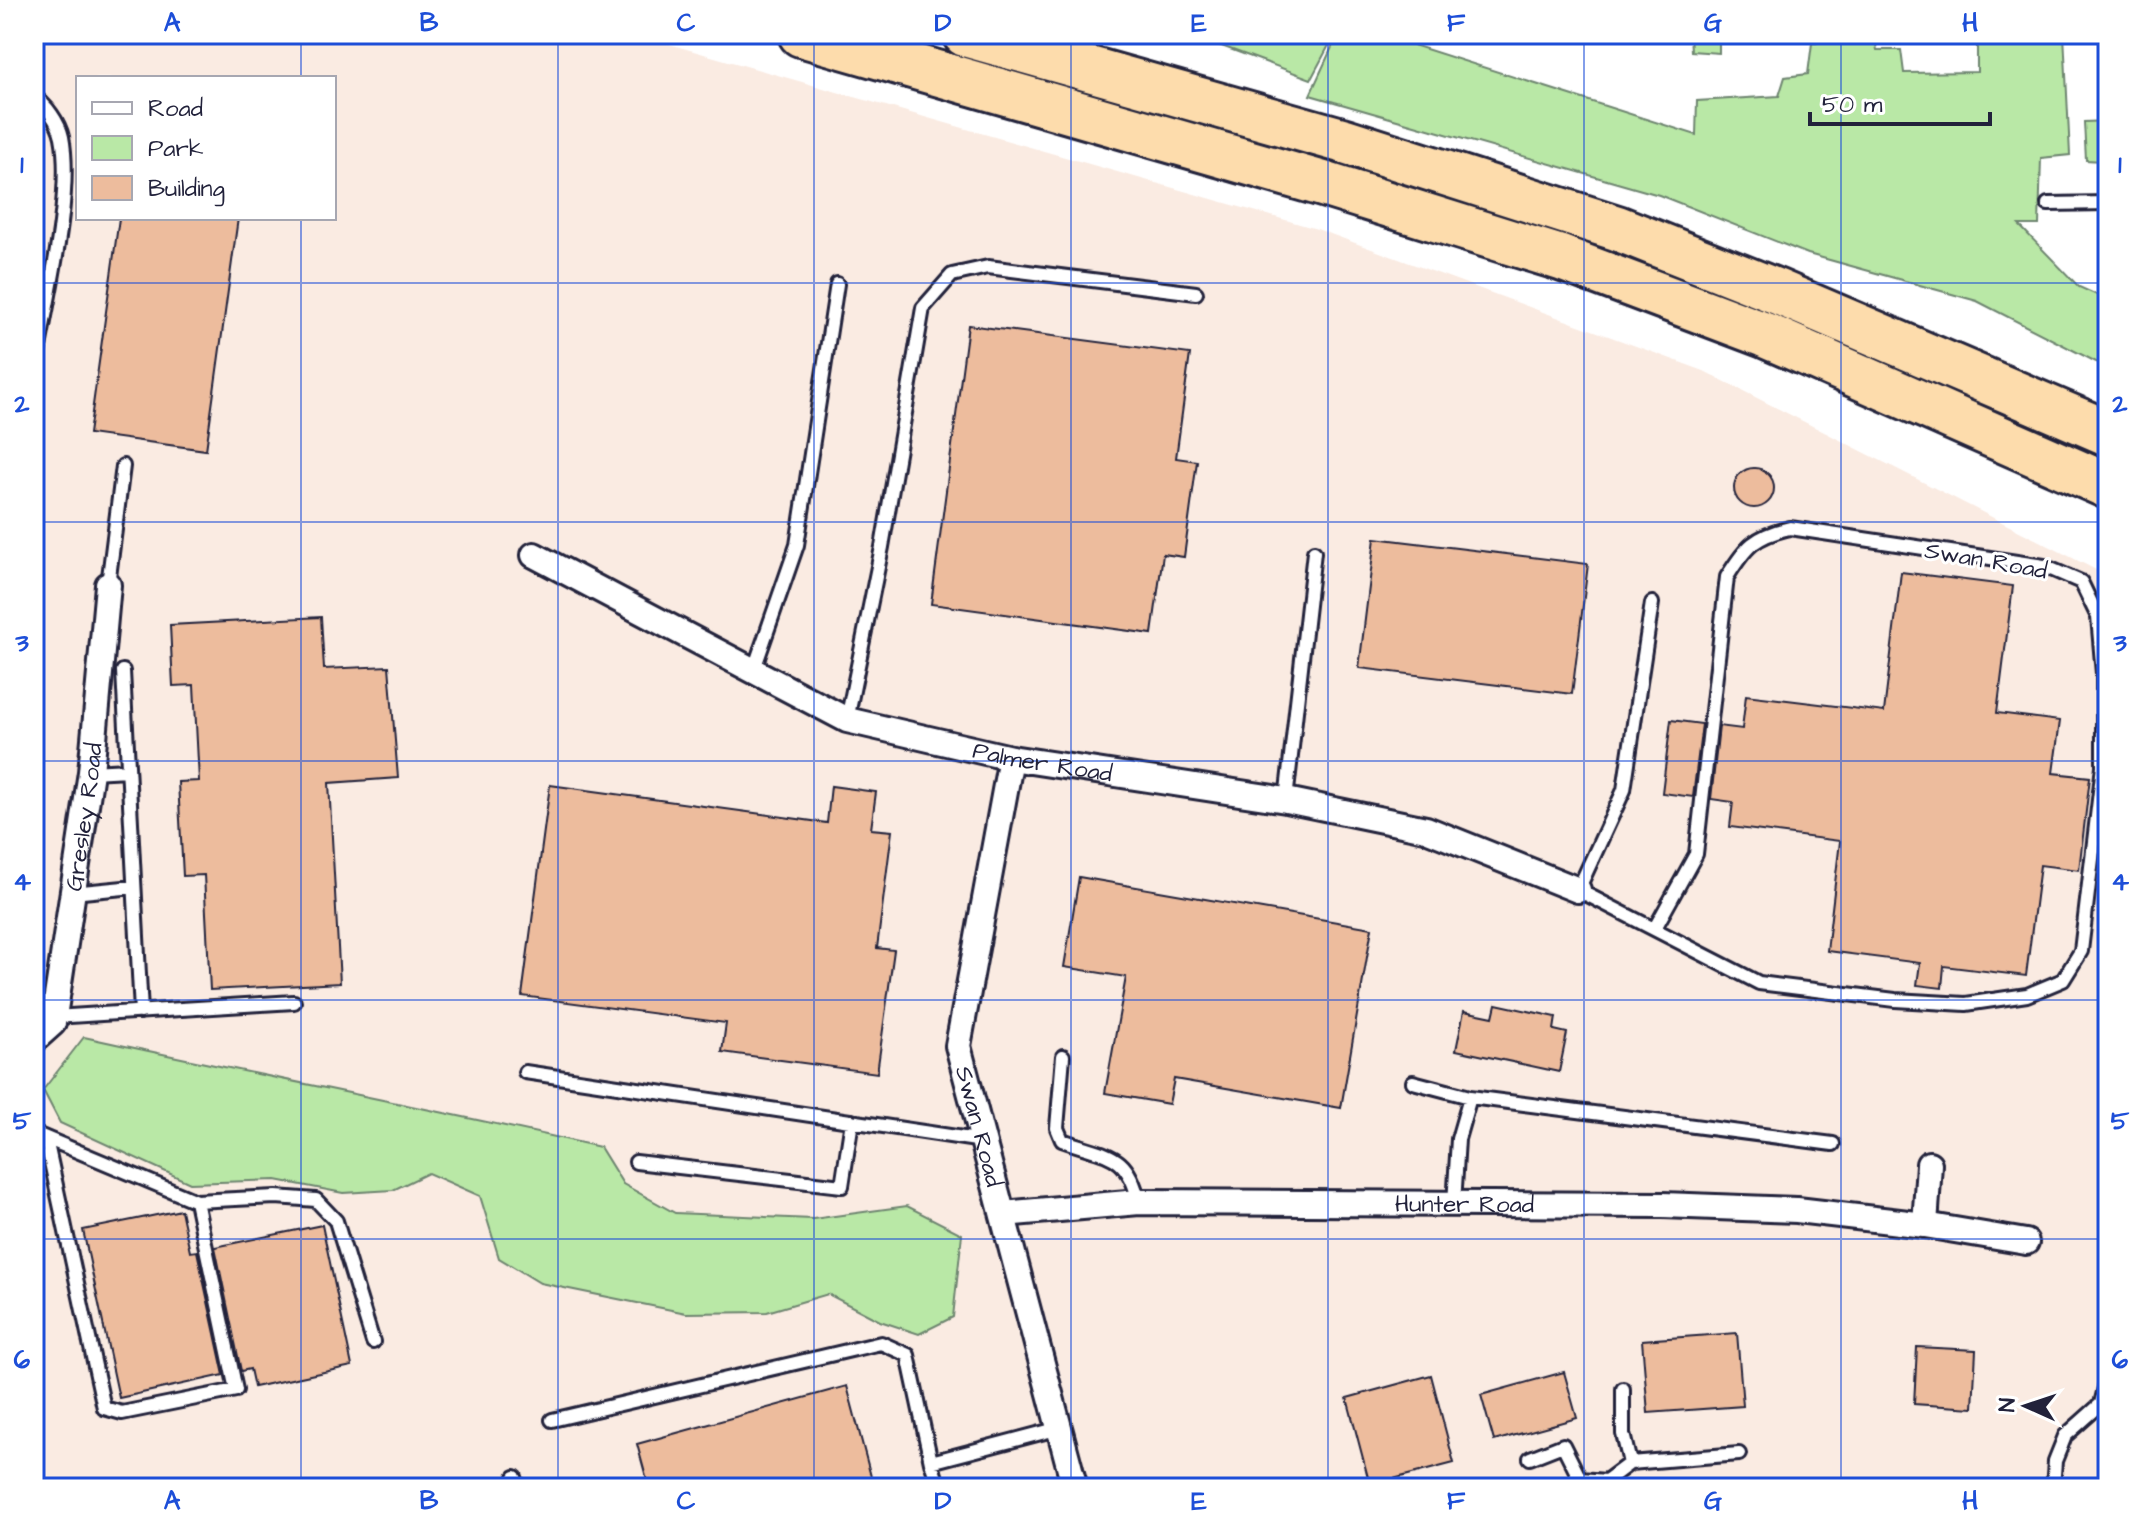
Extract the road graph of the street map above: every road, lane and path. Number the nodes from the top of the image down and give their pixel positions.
1 (801, 34) edge
2 (965, 34) edge
3 (34, 97) edge
4 (2108, 203) edge
5 (2048, 204) dead end
6 (837, 284) dead end
7 (1196, 293) dead end
8 (34, 376) edge
9 (2108, 433) edge
10 (123, 466) dead end
11 (2108, 486) edge
12 (1314, 552) dead end
13 (534, 555) dead end
14 (108, 585) joint
15 (1652, 603) dead end
16 (754, 669) junction
17 (123, 671) dead end
18 (847, 720) junction
19 (1011, 758) junction
20 (128, 770) junction
21 (91, 772) junction
22 (1286, 800) junction
23 (134, 887) junction
24 (1578, 890) junction
25 (72, 893) junction
26 (1655, 928) junction
27 (294, 1002) dead end
28 (141, 1012) junction
29 (54, 1017) junction
30 (34, 1040) edge
31 (1063, 1056) dead end
32 (525, 1072) dead end
33 (1413, 1082) dead end
34 (1470, 1097) junction
35 (852, 1121) junction
36 (40, 1136) edge
37 (983, 1141) junction
38 (1833, 1144) dead end
39 (636, 1162) dead end
40 (1929, 1164) dead end
41 (196, 1201) junction
42 (1139, 1202) junction
43 (1454, 1204) junction
44 (1003, 1214) junction
45 (1925, 1225) junction
46 (2026, 1242) dead end
47 (373, 1342) dead end
48 (2107, 1380) edge
49 (1623, 1389) dead end
50 (2104, 1405) edge
51 (552, 1420) dead end
52 (1060, 1428) junction
53 (1739, 1454) dead end
54 (1530, 1458) dead end
55 (931, 1462) junction
56 (1630, 1463) junction
57 (1578, 1484) edge
58 (939, 1488) edge
59 (1075, 1488) edge
60 (2053, 1488) edge

1 - 11 highway
2 - 9 highway
3 - 8 lane
4 - 5 lane
6 - 16 lane
7 - 18 lane
10 - 14 lane
12 - 22 lane
13 - 16 street, Palmer Road
14 - 21 street, Gresley Road
15 - 24 lane
16 - 18 street, Palmer Road
17 - 20 lane
18 - 19 street, Palmer Road
19 - 22 street, Palmer Road
19 - 37 street, Swan Road
20 - 21 lane
20 - 23 lane
21 - 25 street, Gresley Road
22 - 24 street, Palmer Road
23 - 25 lane
23 - 28 lane
24 - 26 lane, Swan Road
25 - 29 street, Gresley Road
26 - 26 lane, Swan Road
27 - 28 lane
28 - 29 lane
29 - 30 street
31 - 42 lane
32 - 35 lane
33 - 34 lane
34 - 38 lane
34 - 43 lane
35 - 37 lane
35 - 39 lane
36 - 41 lane
36 - 41 lane
37 - 44 street, Swan Road
40 - 45 street
41 - 47 lane
42 - 43 street, Hunter Road
42 - 44 street, Hunter Road
43 - 45 street, Hunter Road
44 - 52 street, Swan Road
45 - 46 street, Hunter Road
48 - 50 lane
49 - 56 lane
50 - 60 lane
51 - 55 lane
52 - 55 lane
52 - 59 street, Swan Road
53 - 56 lane
54 - 57 lane
55 - 58 lane
56 - 57 lane

